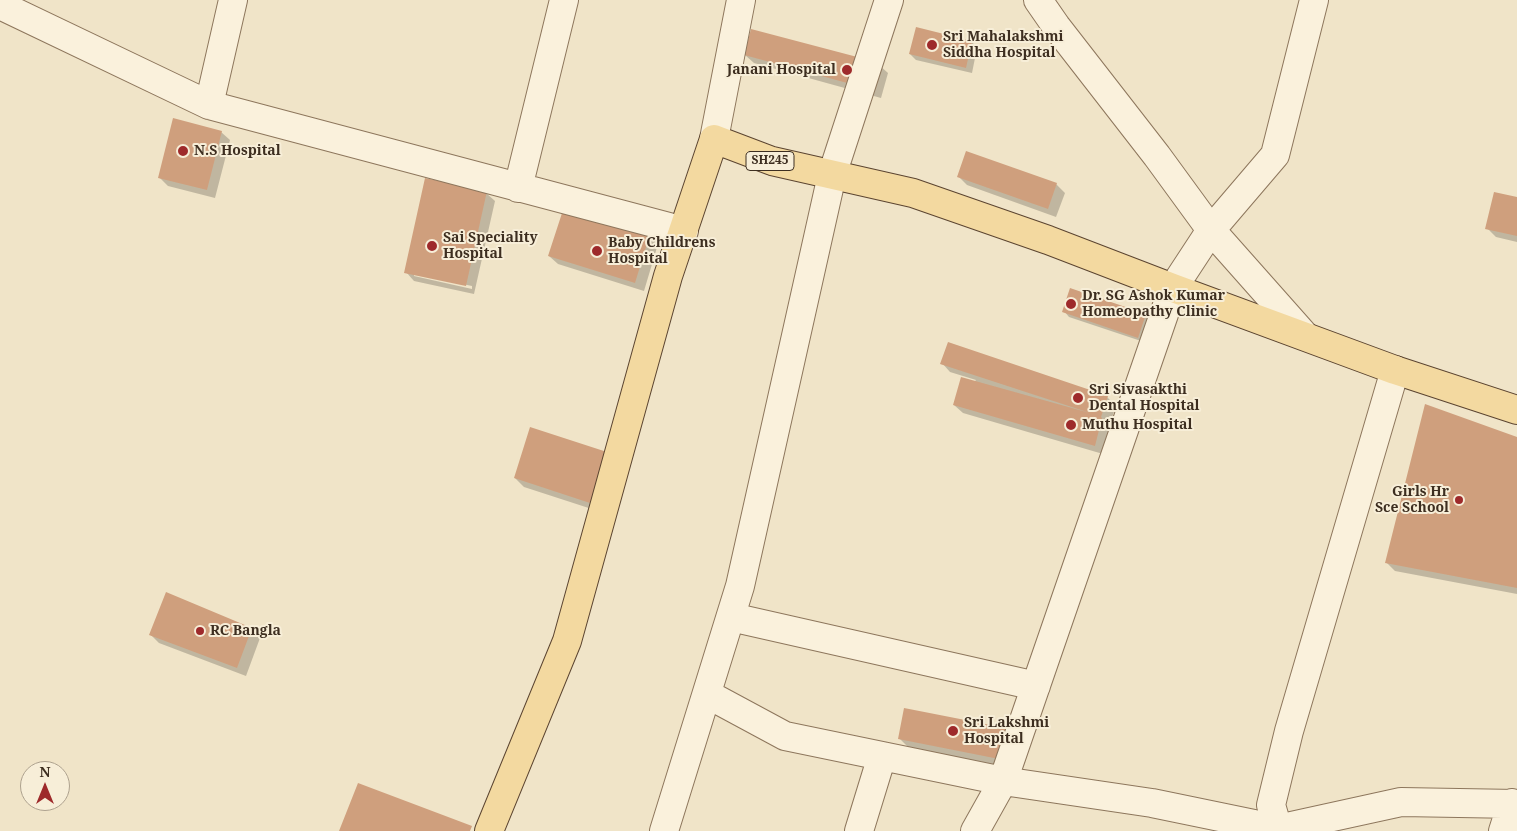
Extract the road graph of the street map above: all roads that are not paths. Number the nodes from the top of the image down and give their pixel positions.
1 (233, 0) edge
2 (564, 0) edge
3 (741, 0) edge
4 (890, 0) edge
5 (1038, 0) edge
6 (1314, 0) edge
7 (0, 5) edge
8 (209, 105) junction
9 (714, 139) junction
10 (832, 175) junction
11 (518, 188) junction
12 (684, 230) junction
13 (1211, 230) junction
14 (1173, 288) junction
15 (1305, 336) junction
16 (1395, 370) junction
17 (1517, 410) edge
18 (731, 617) junction
19 (1036, 686) junction
20 (707, 694) junction
21 (882, 756) junction
22 (1003, 782) junction
23 (1514, 804) edge
24 (1277, 830) edge
25 (489, 831) edge
26 (664, 831) edge
27 (859, 831) edge
28 (975, 831) edge
29 (1503, 831) edge

1 - 8 street
2 - 11 street
3 - 9 street
4 - 10 street
5 - 13 street
6 - 13 street
7 - 8 street
8 - 11 street
9 - 10 main road, SH245
9 - 12 main road
10 - 14 main road, SH245
10 - 18 street
11 - 12 street
12 - 25 main road
13 - 14 street
13 - 15 street
14 - 15 main road, SH245
14 - 19 street
15 - 16 main road, SH245
16 - 17 main road, SH245
16 - 24 street
18 - 19 street
18 - 20 street
19 - 22 street
20 - 21 street
20 - 26 street
21 - 22 street
21 - 27 street
22 - 24 street
22 - 28 street
23 - 24 street
23 - 29 street

